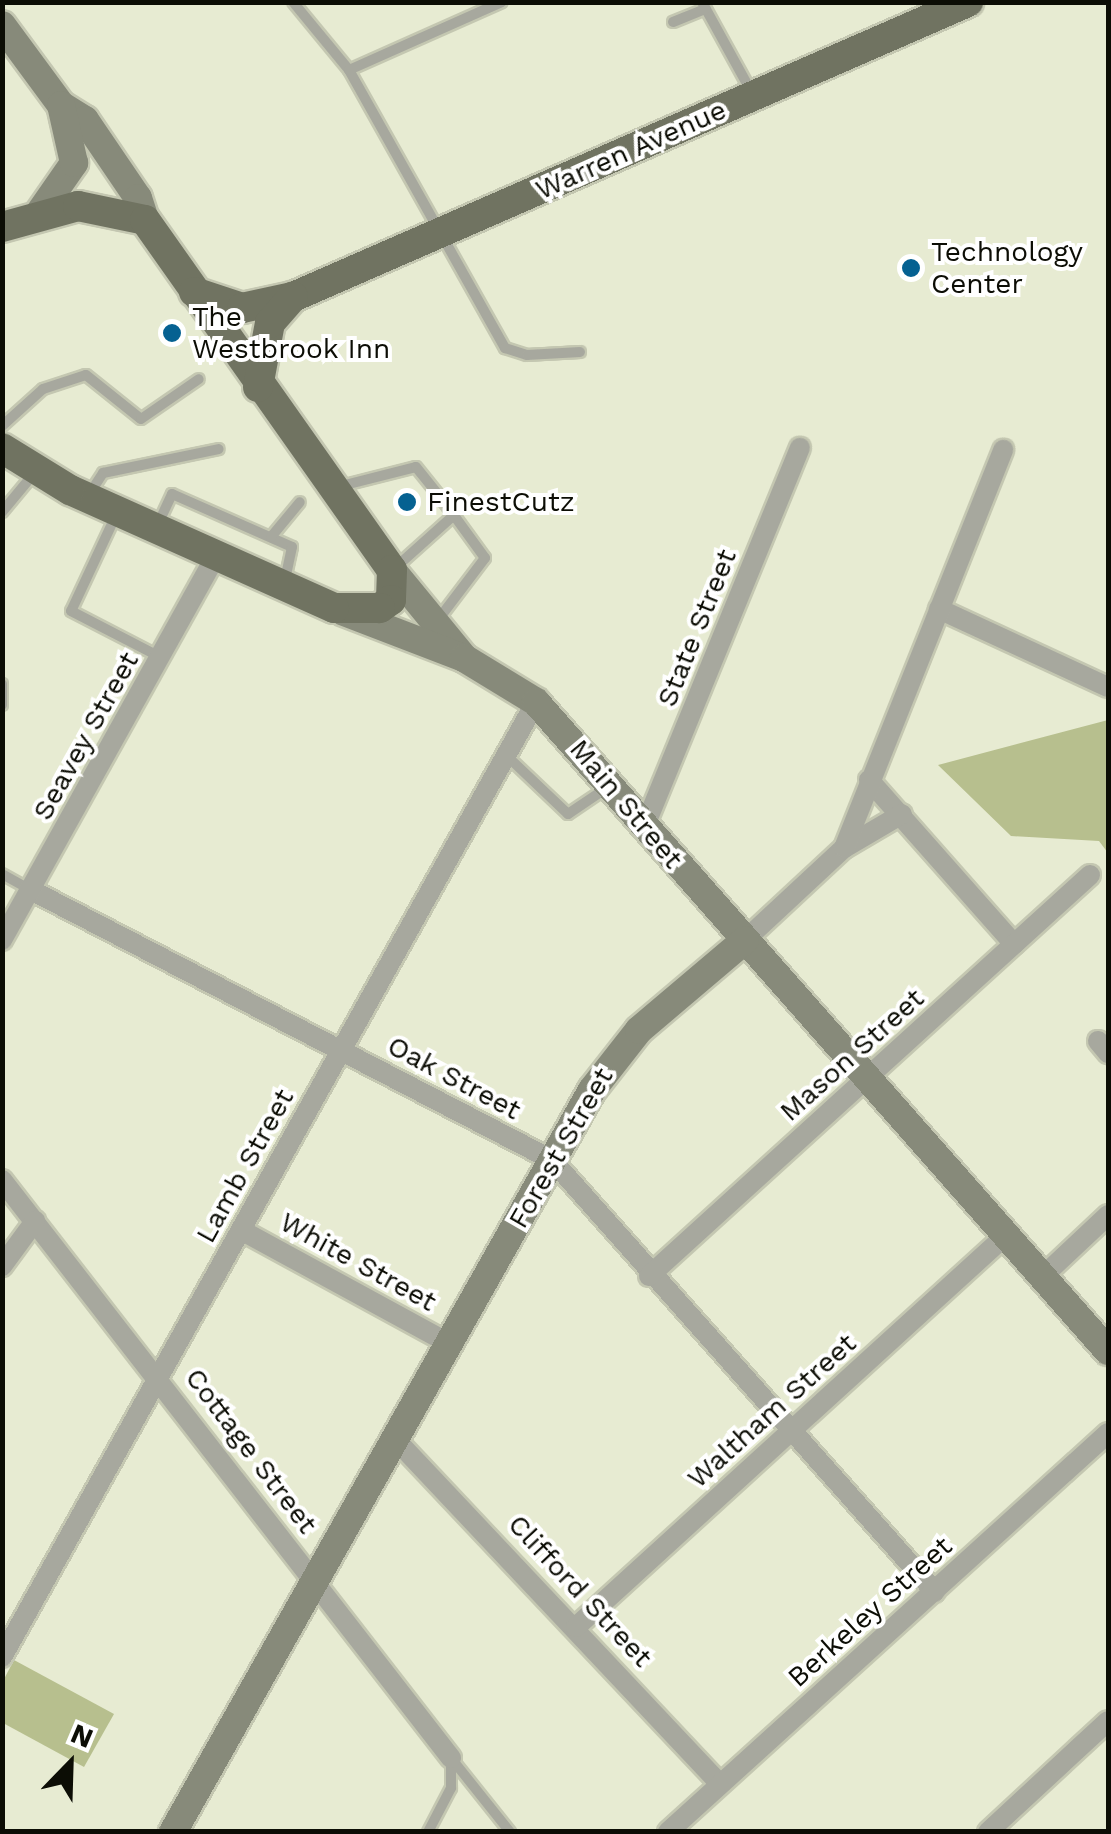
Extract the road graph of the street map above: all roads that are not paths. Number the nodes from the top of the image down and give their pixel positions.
1 (293, 2) edge
2 (502, 2) edge
3 (968, 2) edge
4 (704, 6) edge
5 (674, 22) dead end
6 (2, 25) edge
7 (350, 70) junction
8 (754, 96) junction
9 (61, 106) junction
10 (40, 212) junction
11 (145, 220) junction
12 (2, 227) edge
13 (441, 234) junction
14 (194, 292) junction
15 (293, 297) junction
16 (580, 352) dead end
17 (198, 379) dead end
18 (258, 387) junction
19 (2, 426) edge
20 (2, 448) edge
21 (800, 448) dead end
22 (219, 450) dead end
23 (1004, 450) dead end
24 (36, 470) junction
25 (331, 488) junction
26 (86, 498) junction
27 (300, 502) dead end
28 (2, 512) edge
29 (118, 512) junction
30 (454, 515) junction
31 (155, 529) junction
32 (271, 538) junction
33 (215, 557) junction
34 (392, 570) junction
35 (283, 586) junction
36 (334, 608) junction
37 (939, 610) junction
38 (438, 621) junction
39 (162, 658) junction
40 (464, 658) junction
41 (2, 684) edge
42 (1108, 687) edge
43 (536, 702) junction
44 (2, 704) edge
45 (506, 755) junction
46 (869, 780) junction
47 (610, 786) junction
48 (902, 814) junction
49 (644, 828) junction
50 (844, 848) junction
51 (2, 874) edge
52 (1090, 874) dead end
53 (31, 890) junction
54 (2, 940) edge
55 (745, 940) junction
56 (1014, 944) junction
57 (341, 1051) junction
58 (867, 1079) junction
59 (552, 1160) junction
60 (2, 1180) edge
61 (1108, 1215) edge
62 (35, 1221) junction
63 (242, 1230) junction
64 (1005, 1236) junction
65 (2, 1266) edge
66 (650, 1276) junction
67 (1042, 1278) junction
68 (448, 1343) junction
69 (1108, 1351) edge
70 (160, 1376) junction
71 (792, 1430) junction
72 (1108, 1432) edge
73 (395, 1439) junction
74 (314, 1580) junction
75 (934, 1592) junction
76 (576, 1627) junction
77 (2, 1657) edge
78 (1108, 1720) edge
79 (451, 1758) junction
80 (720, 1784) junction
81 (174, 1832) edge
82 (428, 1832) edge
83 (510, 1832) edge
84 (668, 1832) edge
85 (988, 1832) edge

1 - 7 lane
2 - 7 lane
3 - 8 main road, Warren Avenue
4 - 5 lane
4 - 8 lane
6 - 9 main road
7 - 13 lane
8 - 13 main road, Warren Avenue
9 - 10 main road
9 - 11 main road
10 - 11 main road
10 - 12 main road
11 - 14 main road
13 - 15 main road, Warren Avenue
13 - 16 lane
14 - 15 main road, Warren Avenue
14 - 18 main road
15 - 18 main road
17 - 19 lane
18 - 25 main road
20 - 24 main road, Main Street
21 - 49 street, State Street
22 - 26 lane
23 - 37 street, Forest Street
24 - 26 main road, Main Street
24 - 28 lane
25 - 30 lane
25 - 34 main road
26 - 29 main road, Main Street
27 - 32 lane
29 - 31 main road, Main Street
29 - 39 lane
30 - 34 lane
30 - 38 lane
31 - 32 lane
31 - 33 main road, Main Street
32 - 35 lane
33 - 35 main road, Main Street
33 - 39 street, Seavey Street
34 - 36 main road
34 - 38 main road
35 - 36 main road, Main Street
36 - 40 main road, Main Street
37 - 42 street
37 - 46 street, Forest Street
38 - 40 main road
39 - 53 street, Seavey Street
40 - 43 main road, Main Street
41 - 44 lane
43 - 45 street, Lamb Street
43 - 47 main road, Main Street
45 - 47 lane
45 - 57 street, Lamb Street
46 - 48 street
46 - 50 street, Forest Street
47 - 49 main road, Main Street
48 - 50 street
48 - 56 street
49 - 55 main road, Main Street
50 - 55 street, Forest Street
51 - 53 lane
52 - 56 street, Mason Street
53 - 54 street, Seavey Street
53 - 57 street, Oak Street
55 - 58 main road, Main Street
55 - 59 main road, Forest Street
56 - 58 street, Mason Street
57 - 59 street, Oak Street
57 - 63 street, Lamb Street
58 - 64 main road, Main Street
58 - 66 street, Mason Street
59 - 66 street, Oak Street
59 - 68 main road, Forest Street
60 - 62 street, Cottage Street
61 - 67 street
62 - 65 street
62 - 70 street, Cottage Street
63 - 68 street, White Street
63 - 70 street, Lamb Street
64 - 67 main road, Main Street
64 - 71 street, Waltham Street
66 - 71 street, Oak Street
67 - 69 main road, Main Street
68 - 73 main road, Forest Street
70 - 74 street, Cottage Street
70 - 77 street, Lamb Street
71 - 75 street, Oak Street
71 - 76 street, Waltham Street
72 - 75 street, Berkeley Street
73 - 74 main road, Forest Street
73 - 76 street, Clifford Street
74 - 79 street, Cottage Street
74 - 81 main road, Forest Street
75 - 80 street, Berkeley Street
76 - 80 street, Clifford Street
78 - 85 street
79 - 82 lane
79 - 83 lane
80 - 84 street, Berkeley Street

